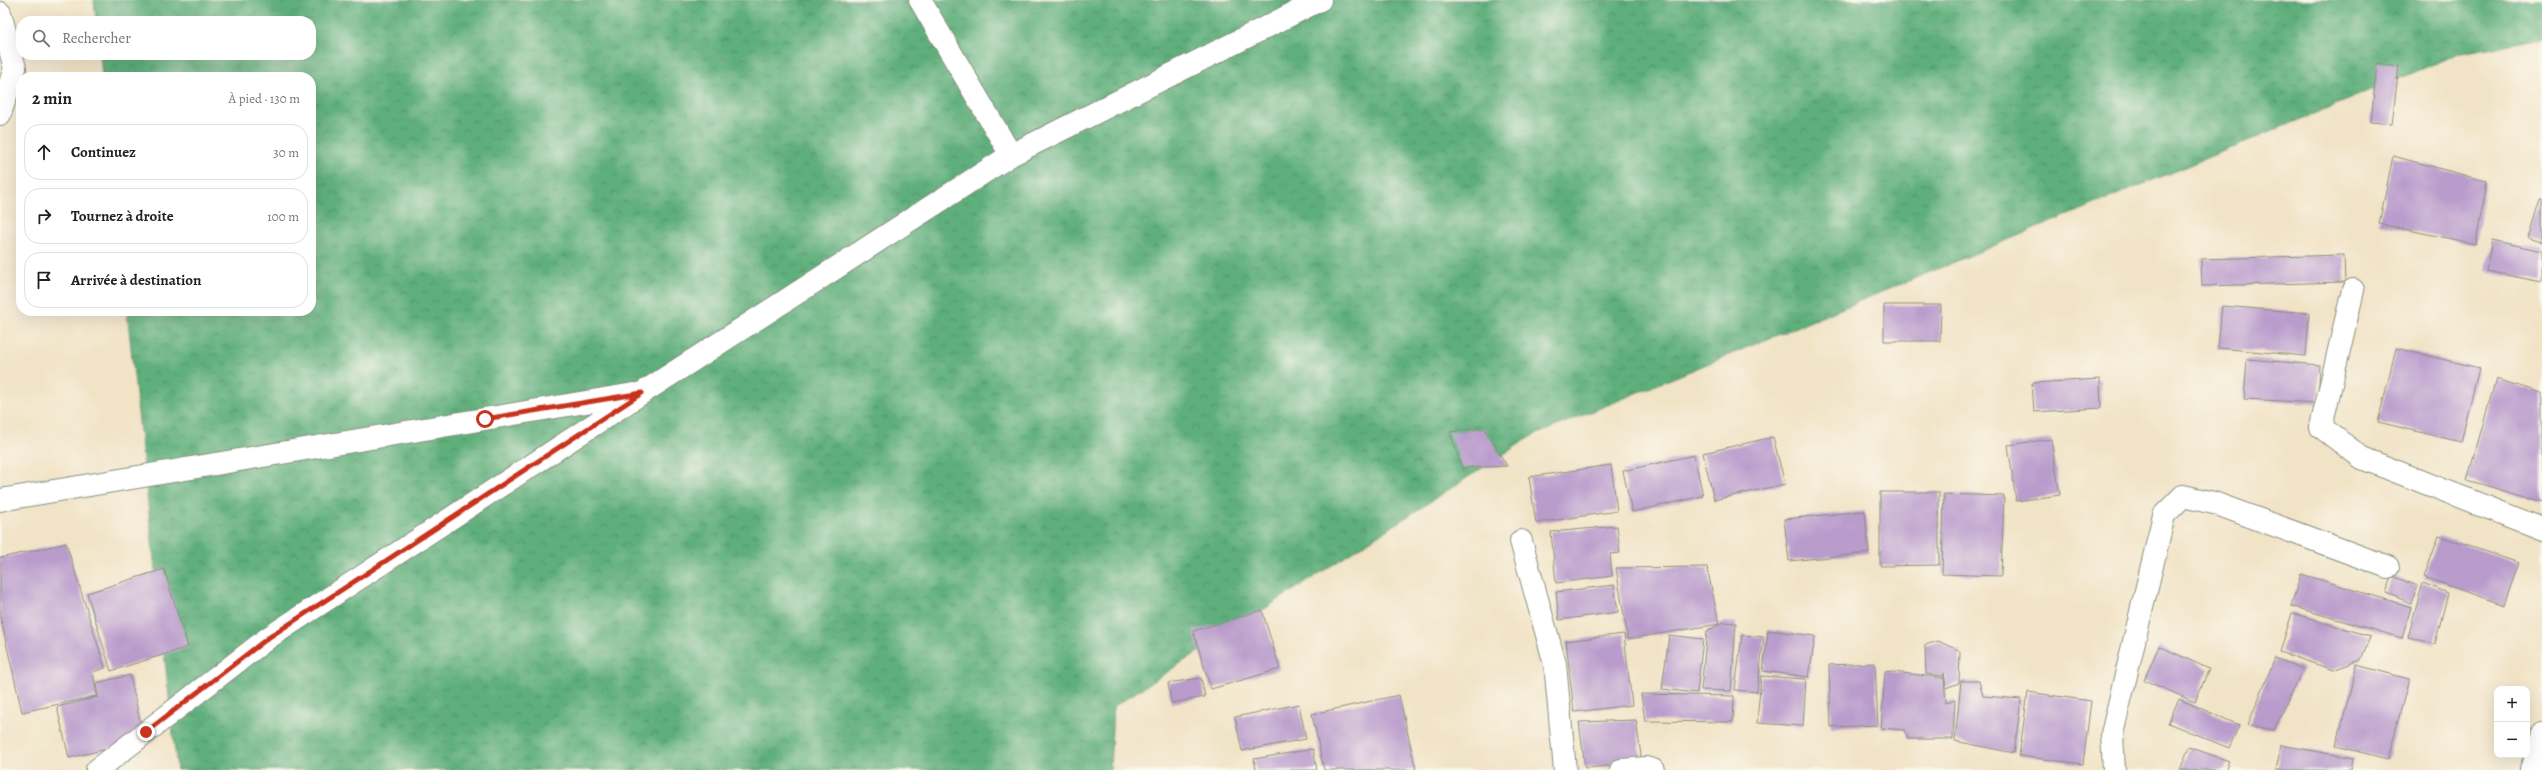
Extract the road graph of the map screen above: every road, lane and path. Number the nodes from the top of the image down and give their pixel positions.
1 (920, 0) edge
2 (1320, 0) edge
3 (0, 13) edge
4 (0, 114) edge
5 (1011, 155) junction
6 (2353, 290) dead end
7 (642, 393) junction
8 (0, 500) edge
9 (2542, 529) edge
10 (1521, 541) dead end
11 (2388, 567) dead end
12 (2542, 734) edge
13 (97, 770) edge
14 (1565, 770) edge
15 (1621, 770) edge
16 (1653, 770) edge
17 (2114, 770) edge
18 (2531, 770) edge

1 - 5 street
2 - 5 street
3 - 4 street
5 - 7 street
6 - 9 street
7 - 8 street
7 - 13 street
10 - 14 street
11 - 17 street
12 - 18 street
15 - 16 street

